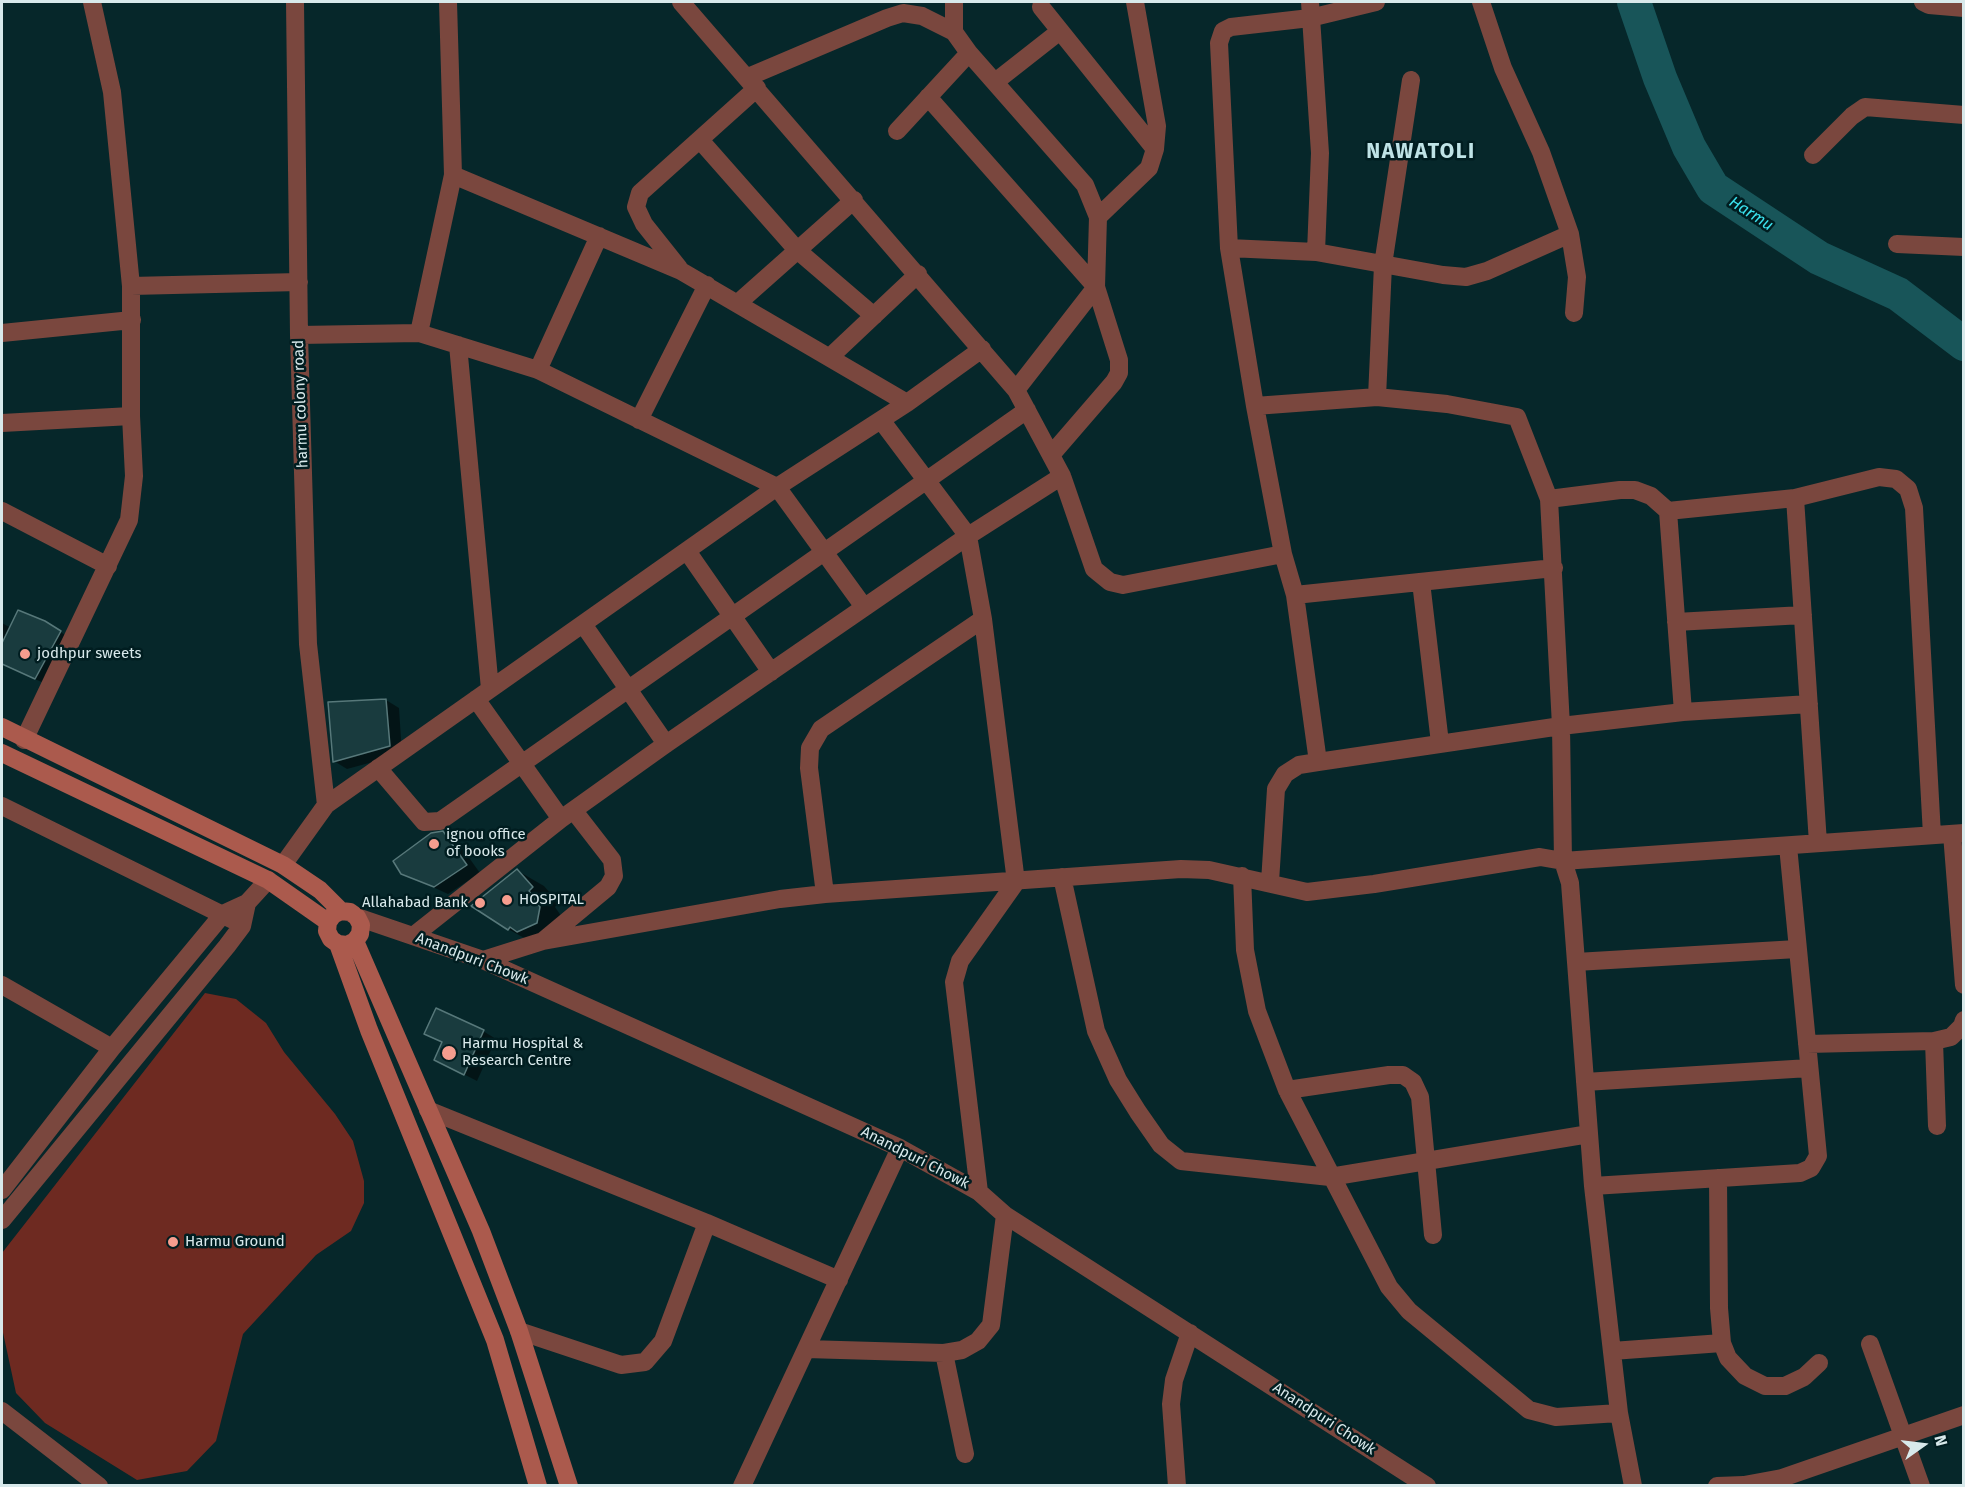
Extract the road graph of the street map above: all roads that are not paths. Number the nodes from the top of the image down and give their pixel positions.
1 (92, 2) edge
2 (295, 2) edge
3 (448, 2) edge
4 (681, 2) edge
5 (954, 2) edge
6 (1134, 2) edge
7 (1376, 2) edge
8 (1481, 2) edge
9 (1923, 2) edge
10 (1041, 7) dead end
11 (1964, 8) edge
12 (1310, 10) edge
13 (1060, 31) junction
14 (954, 32) junction
15 (969, 53) junction
16 (1411, 80) dead end
17 (752, 82) junction
18 (995, 82) junction
19 (928, 97) junction
20 (1964, 115) edge
21 (897, 131) dead end
22 (700, 140) junction
23 (1155, 149) junction
24 (1813, 155) dead end
25 (453, 176) junction
26 (854, 200) junction
27 (1098, 217) junction
28 (1570, 234) junction
29 (599, 236) junction
30 (1897, 244) dead end
31 (1964, 247) edge
32 (1229, 248) junction
33 (797, 250) junction
34 (1316, 252) junction
35 (1383, 265) junction
36 (681, 271) junction
37 (918, 274) junction
38 (299, 282) junction
39 (707, 285) junction
40 (131, 286) junction
41 (1096, 287) junction
42 (738, 303) junction
43 (1574, 313) dead end
44 (874, 316) junction
45 (132, 320) junction
46 (2, 333) edge
47 (419, 333) junction
48 (299, 335) junction
49 (458, 345) junction
50 (982, 349) junction
51 (830, 357) junction
52 (538, 370) junction
53 (1016, 390) junction
54 (1377, 397) junction
55 (907, 403) junction
56 (1255, 406) junction
57 (1027, 410) junction
58 (131, 416) junction
59 (639, 420) junction
60 (881, 420) junction
61 (2, 423) edge
62 (1051, 455) junction
63 (1062, 476) junction
64 (926, 480) junction
65 (777, 487) junction
66 (1795, 498) junction
67 (1549, 499) junction
68 (2, 511) edge
69 (1668, 511) junction
70 (968, 536) junction
71 (687, 551) junction
72 (824, 552) junction
73 (1283, 554) junction
74 (108, 566) junction
75 (1554, 567) junction
76 (1421, 582) junction
77 (1295, 595) junction
78 (864, 607) junction
79 (1803, 615) junction
80 (732, 616) junction
81 (983, 619) junction
82 (1676, 622) junction
83 (583, 624) junction
84 (771, 672) junction
85 (628, 689) junction
86 (483, 694) junction
87 (1809, 704) junction
88 (1683, 712) junction
89 (1560, 726) junction
90 (2, 727) edge
91 (24, 740) junction
92 (1440, 743) junction
93 (666, 744) junction
94 (2, 753) edge
95 (1318, 762) junction
96 (522, 764) junction
97 (378, 768) junction
98 (326, 805) junction
99 (2, 806) edge
100 (568, 815) junction
101 (1958, 833) edge
102 (1932, 835) junction
103 (1818, 843) junction
104 (1788, 846) junction
105 (1563, 861) junction
106 (283, 865) junction
107 (1242, 876) junction
108 (1062, 878) junction
109 (268, 880) junction
110 (1016, 882) junction
111 (1270, 882) junction
112 (825, 894) junction
113 (247, 903) junction
114 (223, 914) junction
115 (342, 917) junction
116 (242, 926) junction
117 (413, 936) junction
118 (543, 941) junction
119 (347, 943) junction
120 (1797, 949) junction
121 (483, 960) junction
122 (1576, 962) junction
123 (2, 985) edge
124 (1964, 985) edge
125 (1964, 1020) edge
126 (1934, 1041) junction
127 (1807, 1044) junction
128 (112, 1048) junction
129 (1809, 1068) junction
130 (1585, 1082) junction
131 (1287, 1090) junction
132 (428, 1110) junction
133 (1937, 1126) dead end
134 (1589, 1134) junction
135 (900, 1148) junction
136 (1426, 1162) junction
137 (1330, 1177) junction
138 (1718, 1178) junction
139 (1593, 1186) junction
140 (2, 1190) edge
141 (979, 1192) junction
142 (1005, 1215) junction
143 (2, 1220) edge
144 (707, 1223) junction
145 (1433, 1235) dead end
146 (838, 1280) junction
147 (519, 1331) junction
148 (1190, 1333) junction
149 (1722, 1343) junction
150 (1870, 1344) dead end
151 (806, 1348) junction
152 (1612, 1351) junction
153 (944, 1353) junction
154 (1819, 1363) dead end
155 (1619, 1413) junction
156 (1964, 1414) edge
157 (3, 1417) edge
158 (1904, 1436) junction
159 (965, 1454) dead end
160 (99, 1485) edge
161 (538, 1485) edge
162 (569, 1485) edge
163 (742, 1485) edge
164 (1177, 1485) edge
165 (1427, 1485) edge
166 (1633, 1485) edge
167 (1717, 1485) edge
168 (1921, 1485) edge

1 - 40 street
2 - 38 street, harmu colony road
3 - 25 street
4 - 17 street
5 - 14 street
6 - 23 street
7 - 12 street
8 - 28 street
9 - 11 street
10 - 13 street
12 - 32 street
12 - 34 street
13 - 18 street
13 - 23 street
14 - 15 street
14 - 17 street
15 - 18 street
15 - 19 street
16 - 35 street
17 - 22 street
17 - 26 street
18 - 27 street
19 - 21 street
19 - 41 street
20 - 24 street
22 - 33 street
22 - 36 street
23 - 27 street
25 - 29 street
25 - 47 street
26 - 33 street
26 - 37 street
27 - 41 street
28 - 35 street
28 - 43 street
29 - 36 street
29 - 52 street
30 - 31 street
32 - 34 street
32 - 56 street
33 - 42 street
33 - 44 street
34 - 35 street
35 - 54 street
36 - 39 street
37 - 44 street
37 - 50 street
38 - 40 street
38 - 48 street, harmu colony road
39 - 42 street
39 - 59 street
40 - 45 street
41 - 53 street
41 - 62 street
42 - 51 street
44 - 51 street
45 - 46 street
45 - 58 street
47 - 48 street
47 - 49 street
48 - 98 street, harmu colony road
49 - 52 street
49 - 86 street
50 - 53 street
50 - 55 street
51 - 55 street
52 - 59 street
53 - 57 street
54 - 56 street
54 - 67 street
55 - 60 street
56 - 73 street
57 - 62 street
57 - 64 street
58 - 61 street
58 - 74 street
59 - 65 street
60 - 64 street
60 - 65 street
62 - 63 street
63 - 70 street
63 - 73 street
64 - 70 street
64 - 72 street
65 - 71 street
65 - 72 street
66 - 69 street
66 - 79 street
66 - 102 street
67 - 69 street
67 - 75 street
68 - 74 street
69 - 82 street
70 - 78 street
70 - 81 street
71 - 80 street
71 - 83 street
72 - 78 street
72 - 80 street
73 - 77 street
74 - 91 street
75 - 76 street
75 - 89 street
76 - 77 street
76 - 92 street
77 - 95 street
78 - 84 street
79 - 82 street
79 - 87 street
80 - 84 street
80 - 85 street
81 - 110 street
81 - 112 street
82 - 88 street
83 - 85 street
83 - 86 street
84 - 93 street
85 - 93 street
85 - 96 street
86 - 96 street
86 - 97 street
87 - 88 street
87 - 103 street
88 - 89 street
89 - 92 street
89 - 105 street
90 - 91 main road
91 - 106 main road
92 - 95 street
93 - 100 street
94 - 109 main road
95 - 111 street
96 - 97 street
96 - 100 street
97 - 98 street
98 - 106 street
99 - 114 street
100 - 117 street
100 - 118 street
101 - 102 street
101 - 124 street
102 - 103 street
103 - 104 street
104 - 105 street
104 - 120 street
105 - 111 street
105 - 122 street
106 - 115 main road
107 - 108 street
107 - 111 street
107 - 131 street
108 - 110 street
108 - 137 street
109 - 113 street
109 - 115 main road
110 - 112 street
110 - 141 street
112 - 118 street
113 - 114 street
113 - 116 street
114 - 116 street
114 - 128 street
115 - 117 street, Anandpuri Chowk
115 - 119 main road
115 - 119 main road
116 - 143 street
117 - 121 street, Anandpuri Chowk
118 - 121 street
119 - 132 main road
119 - 161 main road
120 - 122 street
120 - 127 street
121 - 135 street, Anandpuri Chowk
122 - 130 street
123 - 128 street
125 - 126 street
126 - 127 street
126 - 133 street
127 - 129 street
128 - 140 street
129 - 130 street
129 - 138 street
130 - 134 street
131 - 136 street
131 - 137 street
132 - 144 street
132 - 147 main road
134 - 136 street
134 - 139 street
135 - 141 street, Anandpuri Chowk
135 - 146 street
136 - 137 street
136 - 145 street
137 - 155 street
138 - 139 street
138 - 149 street
139 - 152 street
141 - 142 street, Anandpuri Chowk
142 - 148 street, Anandpuri Chowk
142 - 153 street
144 - 146 street
144 - 147 street
146 - 151 street
147 - 162 main road
148 - 164 street
148 - 165 street, Anandpuri Chowk
149 - 152 street
149 - 154 street
150 - 158 street
151 - 153 street
151 - 163 street
152 - 155 street
153 - 159 street
155 - 166 street
156 - 158 street
157 - 160 street
158 - 167 street
158 - 168 street

